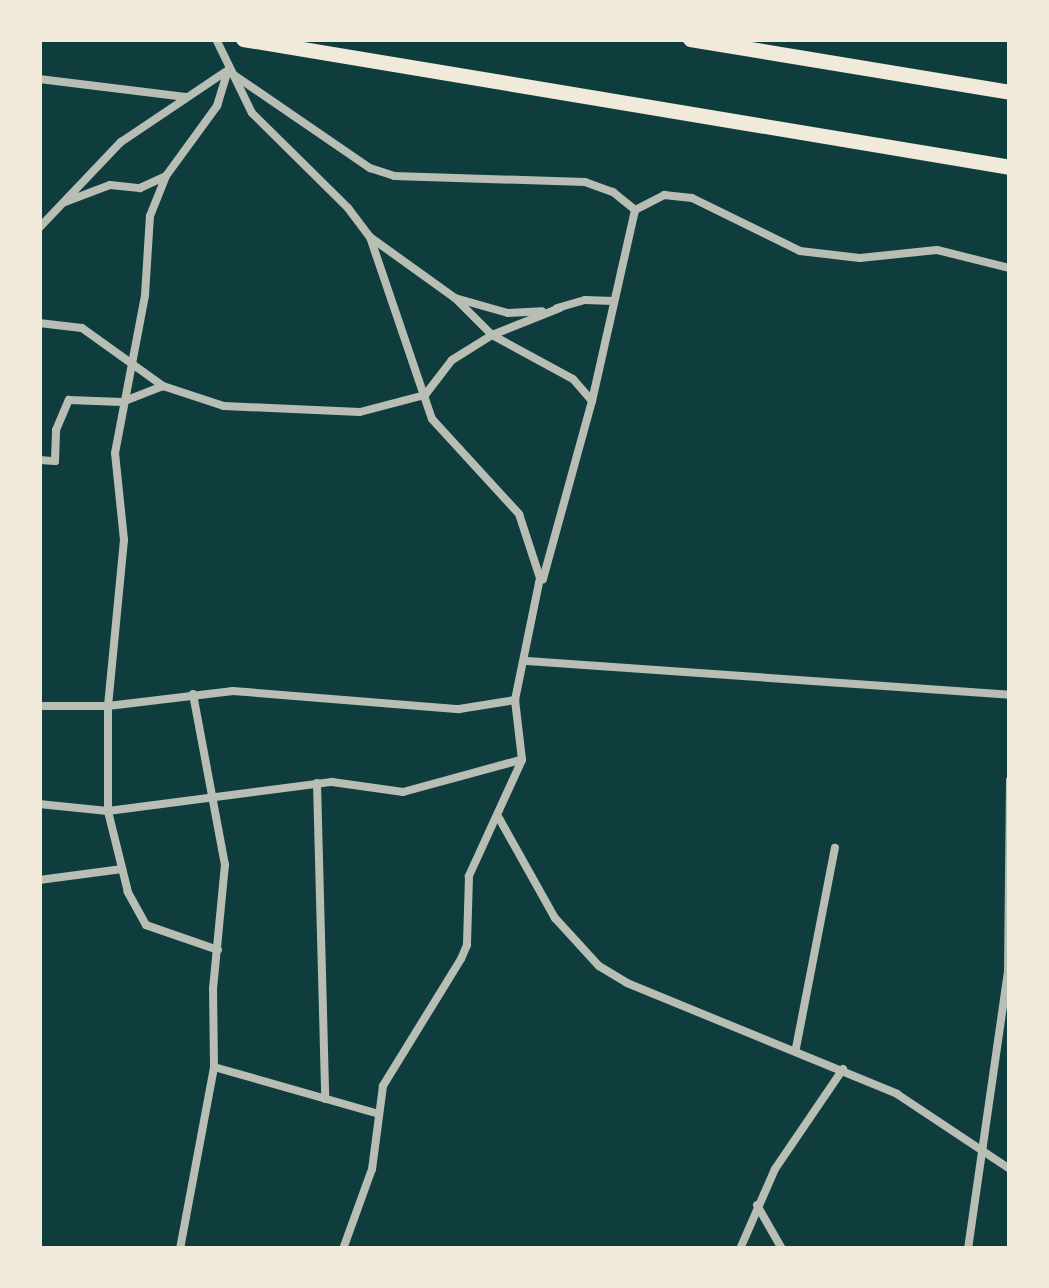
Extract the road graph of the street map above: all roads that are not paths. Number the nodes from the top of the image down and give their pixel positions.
1 (216, 39) edge
2 (243, 39) edge
3 (690, 39) edge
4 (228, 70) junction
5 (39, 79) edge
6 (1010, 92) edge
7 (187, 98) junction
8 (1010, 167) edge
9 (166, 176) junction
10 (63, 203) junction
11 (635, 211) junction
12 (39, 228) edge
13 (370, 237) junction
14 (1010, 268) edge
15 (455, 298) junction
16 (614, 301) junction
17 (560, 308) junction
18 (39, 323) edge
19 (492, 335) junction
20 (132, 368) junction
21 (163, 386) junction
22 (425, 395) junction
23 (592, 401) junction
24 (122, 402) junction
25 (39, 460) edge
26 (528, 638) junction
27 (526, 662) junction
28 (193, 694) junction
29 (1010, 695) edge
30 (514, 700) junction
31 (39, 706) edge
32 (108, 706) junction
33 (522, 760) junction
34 (1010, 781) edge
35 (317, 783) junction
36 (1010, 795) edge
37 (213, 798) junction
38 (39, 804) edge
39 (108, 811) junction
40 (499, 818) junction
41 (1008, 832) edge
42 (835, 848) dead end
43 (122, 869) junction
44 (39, 880) edge
45 (218, 950) junction
46 (999, 1043) junction
47 (1010, 1045) edge
48 (796, 1048) junction
49 (214, 1067) junction
50 (842, 1069) junction
51 (325, 1099) junction
52 (376, 1113) junction
53 (984, 1155) junction
54 (1010, 1168) edge
55 (757, 1204) junction
56 (180, 1249) edge
57 (343, 1249) edge
58 (740, 1249) edge
59 (782, 1249) edge
60 (968, 1249) edge

1 - 4 street
2 - 8 highway
3 - 6 highway
4 - 7 street
4 - 9 street
4 - 11 street
4 - 13 street
5 - 7 street
7 - 10 street
9 - 10 street
9 - 20 street
10 - 12 street
11 - 14 street
11 - 16 street
13 - 15 street
13 - 22 street
15 - 17 street
15 - 19 street
16 - 17 street
16 - 23 street
17 - 19 street
18 - 20 street
19 - 22 street
19 - 23 street
20 - 21 street
20 - 24 street
21 - 22 street
21 - 24 street
22 - 26 street
23 - 26 street
24 - 25 street
24 - 32 street
26 - 27 street
27 - 29 street
27 - 30 street
28 - 30 street
28 - 32 street
28 - 37 street
30 - 33 street
31 - 32 street
32 - 39 street
33 - 35 street
33 - 40 street
34 - 36 street
35 - 37 street
35 - 51 street
36 - 41 street
37 - 39 street
37 - 45 street
38 - 39 street
39 - 43 street
40 - 48 street
40 - 52 street
41 - 46 street
42 - 48 street
43 - 44 street
43 - 45 street
45 - 49 street
46 - 47 street
46 - 53 street
48 - 50 street
49 - 51 street
49 - 56 street
50 - 53 street
50 - 55 street
51 - 52 street
52 - 57 street
53 - 54 street
53 - 60 street
55 - 58 street
55 - 59 street

